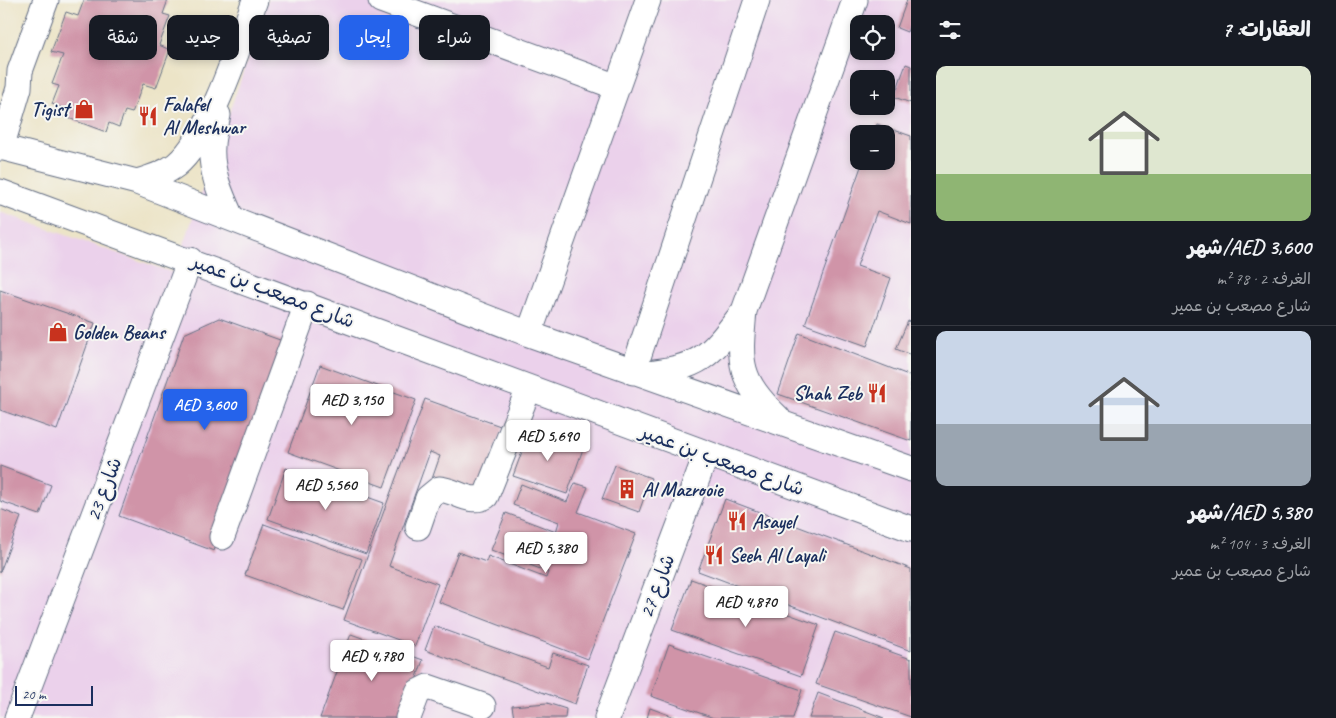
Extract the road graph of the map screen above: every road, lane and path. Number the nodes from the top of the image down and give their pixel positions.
1 (46, 0) edge
2 (255, 0) edge
3 (381, 0) edge
4 (648, 0) edge
5 (757, 0) edge
6 (855, 0) edge
7 (20, 71) junction
8 (225, 83) junction
9 (617, 87) junction
10 (0, 98) edge
11 (1, 147) edge
12 (137, 182) junction
13 (0, 192) edge
14 (231, 218) junction
15 (190, 260) junction
16 (308, 304) junction
17 (744, 311) junction
18 (529, 334) junction
19 (636, 373) junction
20 (529, 388) junction
21 (781, 421) junction
22 (706, 455) junction
23 (911, 469) edge
24 (418, 527) dead end
25 (911, 529) edge
26 (222, 537) dead end
27 (482, 706) dead end
28 (18, 718) edge
29 (408, 718) edge
30 (607, 718) edge

1 - 7 street
2 - 8 street
3 - 9 street
4 - 9 street
5 - 19 street
6 - 17 street
7 - 10 street
7 - 11 street
8 - 12 street
8 - 14 street
9 - 18 street
11 - 12 street
12 - 14 street
13 - 15 street, شارع مصعب بن عمير
14 - 18 street
15 - 16 street, شارع مصعب بن عمير
15 - 28 street, شارع 23
16 - 20 street, شارع مصعب بن عمير
16 - 26 street
17 - 19 street
17 - 21 street
18 - 19 street
19 - 21 street
20 - 22 street, شارع مصعب بن عمير
20 - 24 street
21 - 23 street
22 - 25 street, شارع مصعب بن عمير
22 - 30 street, شارع 27
27 - 29 street

